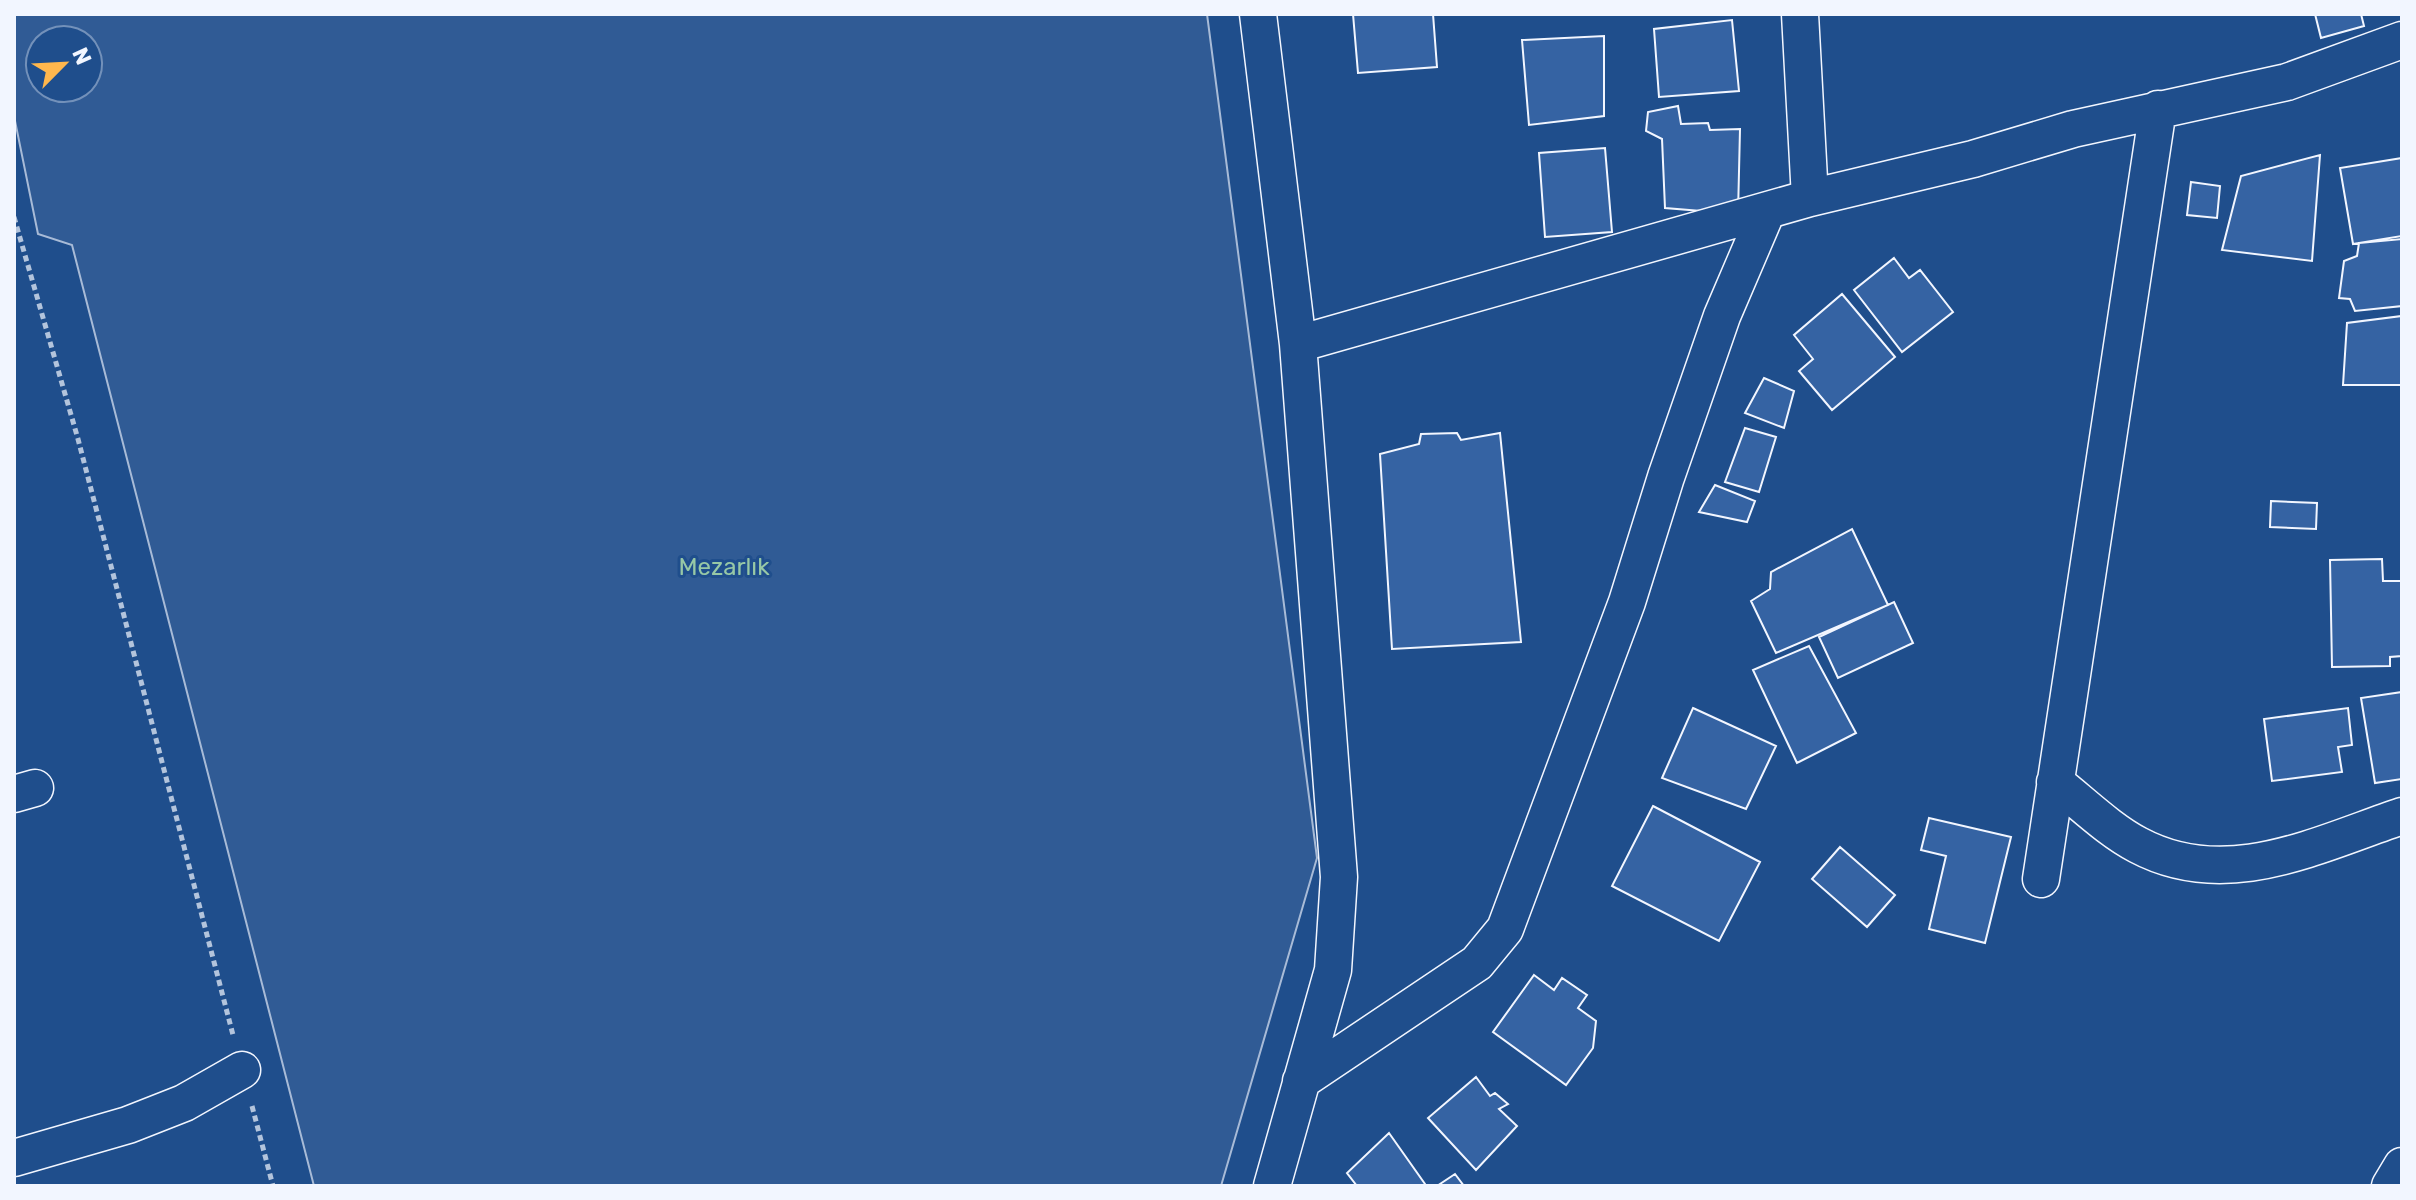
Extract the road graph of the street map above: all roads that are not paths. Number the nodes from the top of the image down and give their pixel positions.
1 (1258, 14) edge
2 (1805, 16) edge
3 (2402, 40) edge
4 (2158, 109) junction
5 (1810, 198) junction
6 (1767, 211) junction
7 (1298, 344) junction
8 (2055, 782) junction
9 (2402, 816) edge
10 (2041, 879) dead end
11 (242, 1070) road end
12 (1301, 1081) junction
13 (14, 1158) edge
14 (2402, 1166) edge
15 (1272, 1186) edge
16 (2390, 1186) edge

1 - 7 street
2 - 5 street
3 - 4 street
4 - 5 street
4 - 8 street
5 - 6 street
6 - 7 street
6 - 12 street
7 - 12 street
8 - 9 street
8 - 10 street
11 - 13 street
12 - 15 street
14 - 16 street

